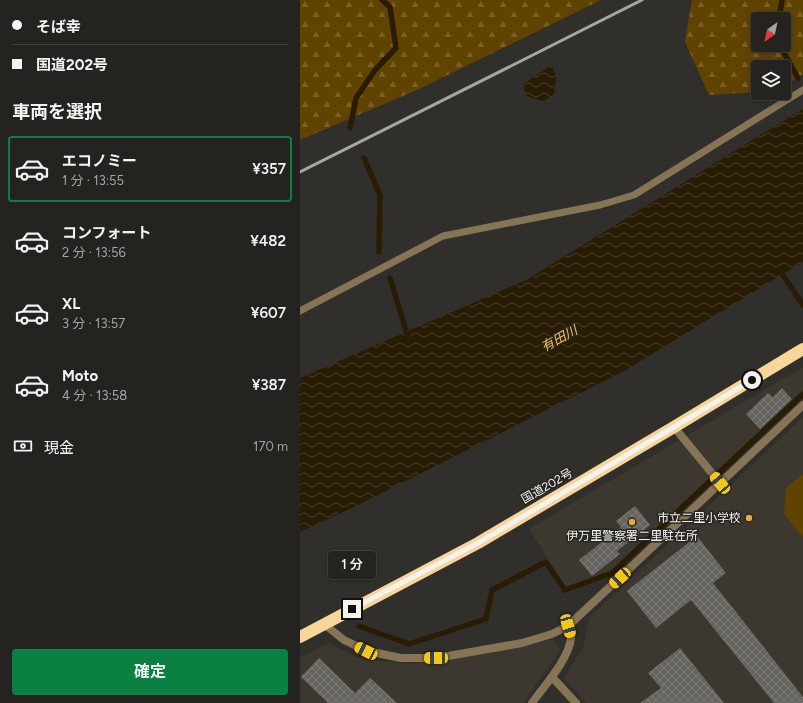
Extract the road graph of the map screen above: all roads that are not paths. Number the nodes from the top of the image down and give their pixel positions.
1 (803, 90) edge
2 (300, 311) edge
3 (803, 349) edge
4 (803, 405) edge
5 (674, 427) junction
6 (720, 483) junction
7 (324, 624) junction
8 (568, 626) junction
9 (300, 637) edge
10 (552, 677) junction
11 (532, 703) edge
12 (576, 703) edge

1 - 2 lane
3 - 5 highway, 国道202号
4 - 6 street
5 - 6 street
5 - 7 highway, 国道202号
6 - 8 street
7 - 8 street
7 - 9 highway, 国道202号
8 - 10 street
10 - 11 street
10 - 12 street

